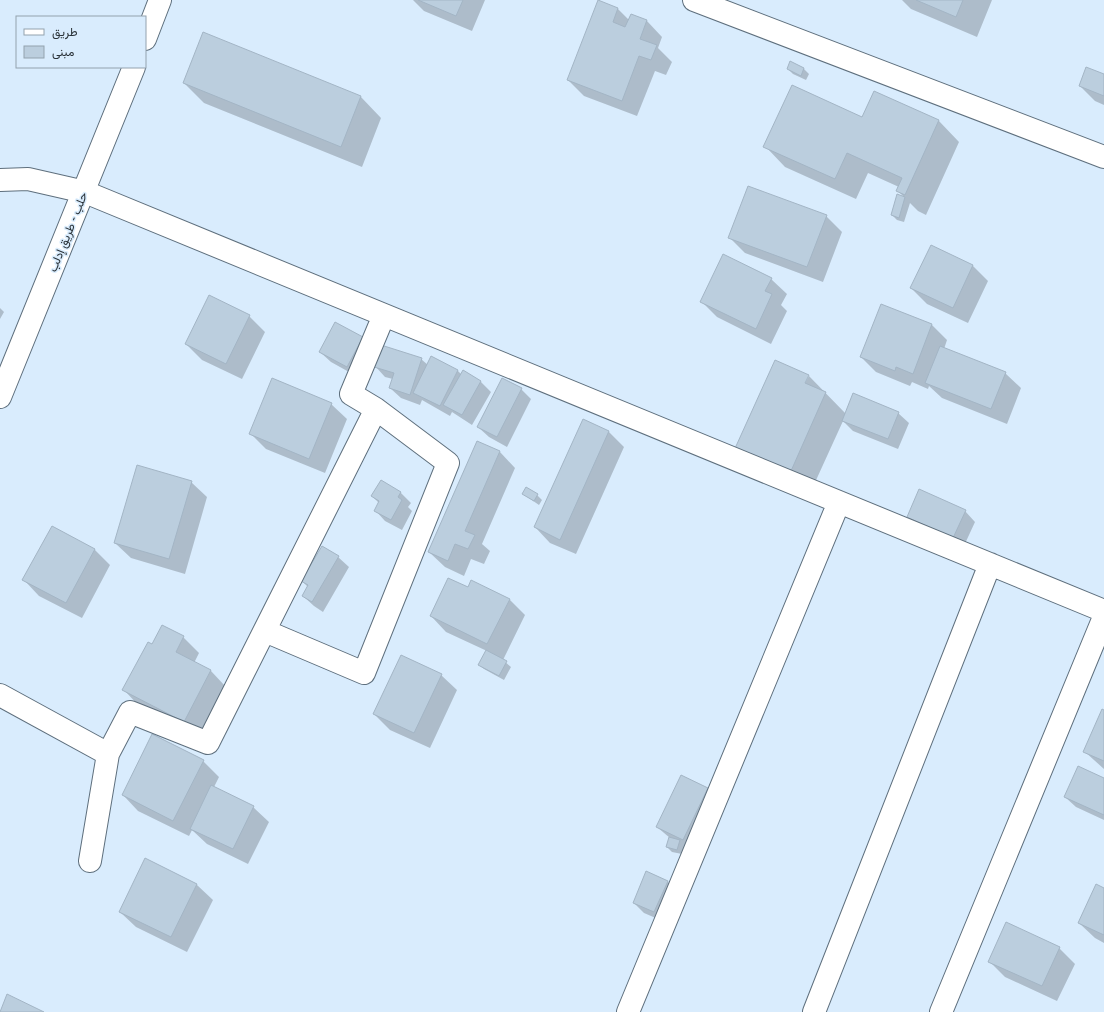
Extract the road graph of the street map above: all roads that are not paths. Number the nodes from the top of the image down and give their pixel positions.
1 (160, 0) edge
2 (694, 0) edge
3 (744, 9) edge
4 (146, 36) edge
5 (134, 68) edge
6 (1104, 157) edge
7 (0, 180) edge
8 (85, 192) junction
9 (384, 315) junction
10 (0, 397) edge
11 (376, 409) junction
12 (839, 502) junction
13 (990, 564) junction
14 (1104, 611) edge
15 (1104, 617) edge
16 (265, 631) junction
17 (0, 694) edge
18 (108, 754) junction
19 (90, 861) dead end
20 (628, 1012) edge
21 (814, 1012) edge
22 (941, 1012) edge

1 - 4 main road
2 - 3 main road
3 - 6 main road
5 - 8 main road, حلب - طريق إدلب
7 - 8 main road
8 - 9 main road
8 - 10 main road, حلب - طريق إدلب
9 - 11 main road
9 - 12 main road
11 - 16 main road
11 - 16 main road
12 - 13 main road
12 - 20 main road
13 - 14 main road
13 - 21 main road
15 - 22 main road
16 - 18 main road
17 - 18 main road
18 - 19 main road

